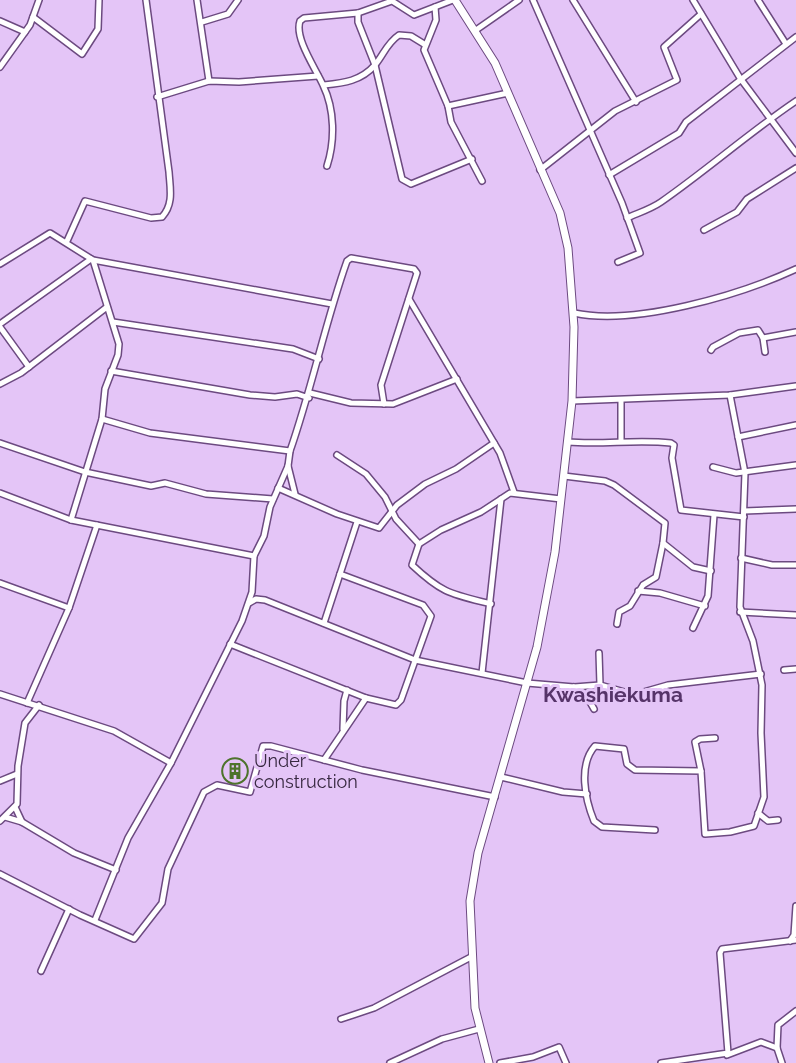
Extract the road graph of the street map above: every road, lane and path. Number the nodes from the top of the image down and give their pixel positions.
1 (39, 0) edge
2 (99, 0) edge
3 (146, 0) edge
4 (198, 0) edge
5 (238, 0) edge
6 (454, 0) edge
7 (519, 0) edge
8 (534, 0) edge
9 (573, 0) edge
10 (693, 0) edge
11 (758, 0) edge
12 (435, 7) junction
13 (358, 13) junction
14 (701, 14) junction
15 (33, 17) junction
16 (0, 21) edge
17 (202, 21) junction
18 (476, 30) junction
19 (25, 32) junction
20 (796, 37) edge
21 (424, 44) junction
22 (786, 44) junction
23 (375, 65) junction
24 (0, 68) edge
25 (318, 76) junction
26 (740, 78) junction
27 (209, 81) junction
28 (324, 85) junction
29 (508, 93) junction
30 (157, 97) junction
31 (796, 101) edge
32 (636, 102) junction
33 (448, 106) junction
34 (771, 118) junction
35 (588, 130) junction
36 (796, 153) edge
37 (472, 159) junction
38 (327, 166) dead end
39 (796, 168) edge
40 (540, 170) junction
41 (609, 175) junction
42 (482, 181) dead end
43 (627, 218) junction
44 (704, 230) dead end
45 (67, 241) junction
46 (92, 260) junction
47 (1, 261) edge
48 (618, 262) dead end
49 (796, 269) edge
50 (409, 299) junction
51 (332, 304) junction
52 (107, 307) junction
53 (574, 313) junction
54 (113, 322) junction
55 (0, 326) edge
56 (796, 334) edge
57 (763, 338) junction
58 (711, 350) dead end
59 (765, 351) dead end
60 (320, 359) junction
61 (29, 367) junction
62 (111, 371) junction
63 (457, 380) junction
64 (0, 384) edge
65 (796, 386) edge
66 (730, 395) junction
67 (309, 396) junction
68 (621, 400) junction
69 (572, 401) junction
70 (384, 404) junction
71 (102, 418) junction
72 (796, 425) edge
73 (738, 437) junction
74 (621, 441) junction
75 (568, 442) junction
76 (0, 443) edge
77 (494, 443) junction
78 (290, 451) junction
79 (337, 455) dead end
80 (796, 465) edge
81 (288, 466) junction
82 (713, 467) dead end
83 (85, 472) junction
84 (745, 473) junction
85 (564, 476) junction
86 (278, 488) junction
87 (514, 492) junction
88 (0, 493) edge
89 (295, 494) junction
90 (273, 499) junction
91 (501, 499) junction
92 (561, 499) junction
93 (796, 509) edge
94 (392, 512) junction
95 (744, 514) junction
96 (714, 515) junction
97 (70, 520) junction
98 (357, 522) junction
99 (97, 525) junction
100 (663, 543) junction
101 (419, 544) junction
102 (254, 556) junction
103 (741, 558) junction
104 (796, 565) edge
105 (711, 571) junction
106 (340, 574) junction
107 (0, 583) edge
108 (638, 591) junction
109 (252, 592) junction
110 (265, 600) junction
111 (249, 603) junction
112 (491, 604) junction
113 (705, 606) junction
114 (69, 608) junction
115 (741, 612) junction
116 (796, 615) edge
117 (324, 623) junction
118 (617, 624) dead end
119 (693, 628) dead end
120 (230, 644) junction
121 (599, 653) dead end
122 (415, 660) junction
123 (796, 669) edge
124 (784, 670) dead end
125 (482, 673) junction
126 (761, 674) junction
127 (527, 683) junction
128 (600, 685) junction
129 (574, 687) junction
130 (347, 690) junction
131 (0, 694) edge
132 (366, 698) junction
133 (27, 703) junction
134 (39, 705) junction
135 (594, 709) dead end
136 (343, 731) junction
137 (715, 738) dead end
138 (324, 760) junction
139 (171, 763) junction
140 (701, 771) junction
141 (17, 774) junction
142 (501, 777) junction
143 (0, 780) edge
144 (587, 794) junction
145 (495, 797) junction
146 (15, 807) junction
147 (758, 812) junction
148 (3, 819) edge
149 (778, 820) dead end
150 (22, 822) junction
151 (655, 830) dead end
152 (116, 870) junction
153 (0, 874) edge
154 (796, 906) edge
155 (69, 909) junction
156 (95, 920) junction
157 (793, 940) edge
158 (471, 957) junction
159 (41, 971) dead end
160 (796, 1011) edge
161 (341, 1019) dead end
162 (479, 1029) junction
163 (777, 1048) junction
164 (727, 1055) junction
165 (390, 1063) edge
166 (489, 1063) edge
167 (500, 1063) edge
168 (566, 1063) edge
169 (661, 1063) edge
170 (782, 1063) edge

1 - 15 street
2 - 15 street
3 - 30 street
4 - 17 street
5 - 17 street
6 - 12 street
6 - 18 street
7 - 18 street
8 - 35 street
9 - 32 street
10 - 14 street
11 - 22 street
12 - 13 street
12 - 21 street
13 - 23 street
13 - 25 street
14 - 26 street
14 - 32 street
15 - 19 street
16 - 19 street
17 - 27 street
18 - 29 street
19 - 24 street
20 - 22 street
21 - 23 street
21 - 33 street
22 - 26 street
23 - 28 street
23 - 37 street
25 - 27 street
25 - 28 street
26 - 34 street
26 - 41 street
27 - 30 street
28 - 38 street
29 - 33 street
29 - 40 street
30 - 45 street
31 - 34 street
32 - 35 street
33 - 37 street
34 - 36 street
34 - 43 street
35 - 40 street
35 - 41 street
37 - 42 street
39 - 44 street
40 - 53 street
41 - 43 street
43 - 48 street
45 - 46 street
45 - 47 street
46 - 51 street
46 - 52 street
46 - 55 street
49 - 53 street
50 - 51 street
50 - 63 street
50 - 70 street
51 - 60 street
52 - 54 street
52 - 61 street
53 - 69 street
54 - 60 street
54 - 62 street
55 - 61 street
56 - 57 street
57 - 58 street
57 - 59 street
60 - 67 street
61 - 64 street
62 - 67 street
62 - 71 street
63 - 70 street
63 - 77 street
65 - 66 street
66 - 68 street
66 - 73 street
67 - 70 street
67 - 78 street
68 - 69 street
68 - 74 street
69 - 75 street
71 - 78 street
71 - 83 street
72 - 73 street
73 - 84 street
74 - 75 street
74 - 96 street
75 - 85 street
76 - 83 street
77 - 87 street
77 - 94 street
78 - 81 street
79 - 94 street
80 - 84 street
81 - 86 street
81 - 89 street
82 - 84 street
83 - 90 street
83 - 97 street
84 - 95 street
85 - 92 street
85 - 100 street
86 - 89 street
86 - 90 street
87 - 91 street
87 - 92 street
88 - 97 street
89 - 98 street
90 - 102 street
91 - 101 street
91 - 112 street
92 - 127 street
93 - 95 street
94 - 98 street
94 - 101 street
95 - 96 street
95 - 103 street
96 - 105 street
97 - 99 street
98 - 106 street
99 - 102 street
99 - 114 street
100 - 105 street
100 - 108 street
101 - 112 street
102 - 109 street
103 - 104 street
103 - 115 street
105 - 113 street
106 - 117 street
106 - 122 street
107 - 114 street
108 - 113 street
108 - 118 street
109 - 110 street
109 - 111 street
110 - 111 street
110 - 117 street
111 - 120 street
112 - 125 street
113 - 119 street
114 - 133 street
115 - 116 street
115 - 126 street
117 - 122 street
120 - 130 street
120 - 139 street
121 - 128 street
122 - 125 street
122 - 132 street
123 - 124 street
125 - 127 street
126 - 128 street
126 - 147 street
127 - 129 street
127 - 142 street
128 - 129 street
129 - 135 street
130 - 132 street
130 - 136 street
131 - 133 street
132 - 136 street
133 - 134 street
134 - 139 street
134 - 141 street
136 - 138 street
137 - 140 street
138 - 145 street
138 - 156 street
139 - 152 street
140 - 144 street
140 - 147 street
141 - 143 street
141 - 146 street
142 - 144 street
142 - 145 street
144 - 151 street
145 - 158 street
146 - 148 street
146 - 150 street
147 - 149 street
148 - 150 street
150 - 152 street
152 - 156 street
153 - 155 street
154 - 157 street
155 - 156 street
155 - 159 street
157 - 164 street
158 - 161 street
158 - 162 street
160 - 163 street
162 - 165 street
162 - 166 street
163 - 164 street
163 - 170 street
164 - 169 street
167 - 168 street

